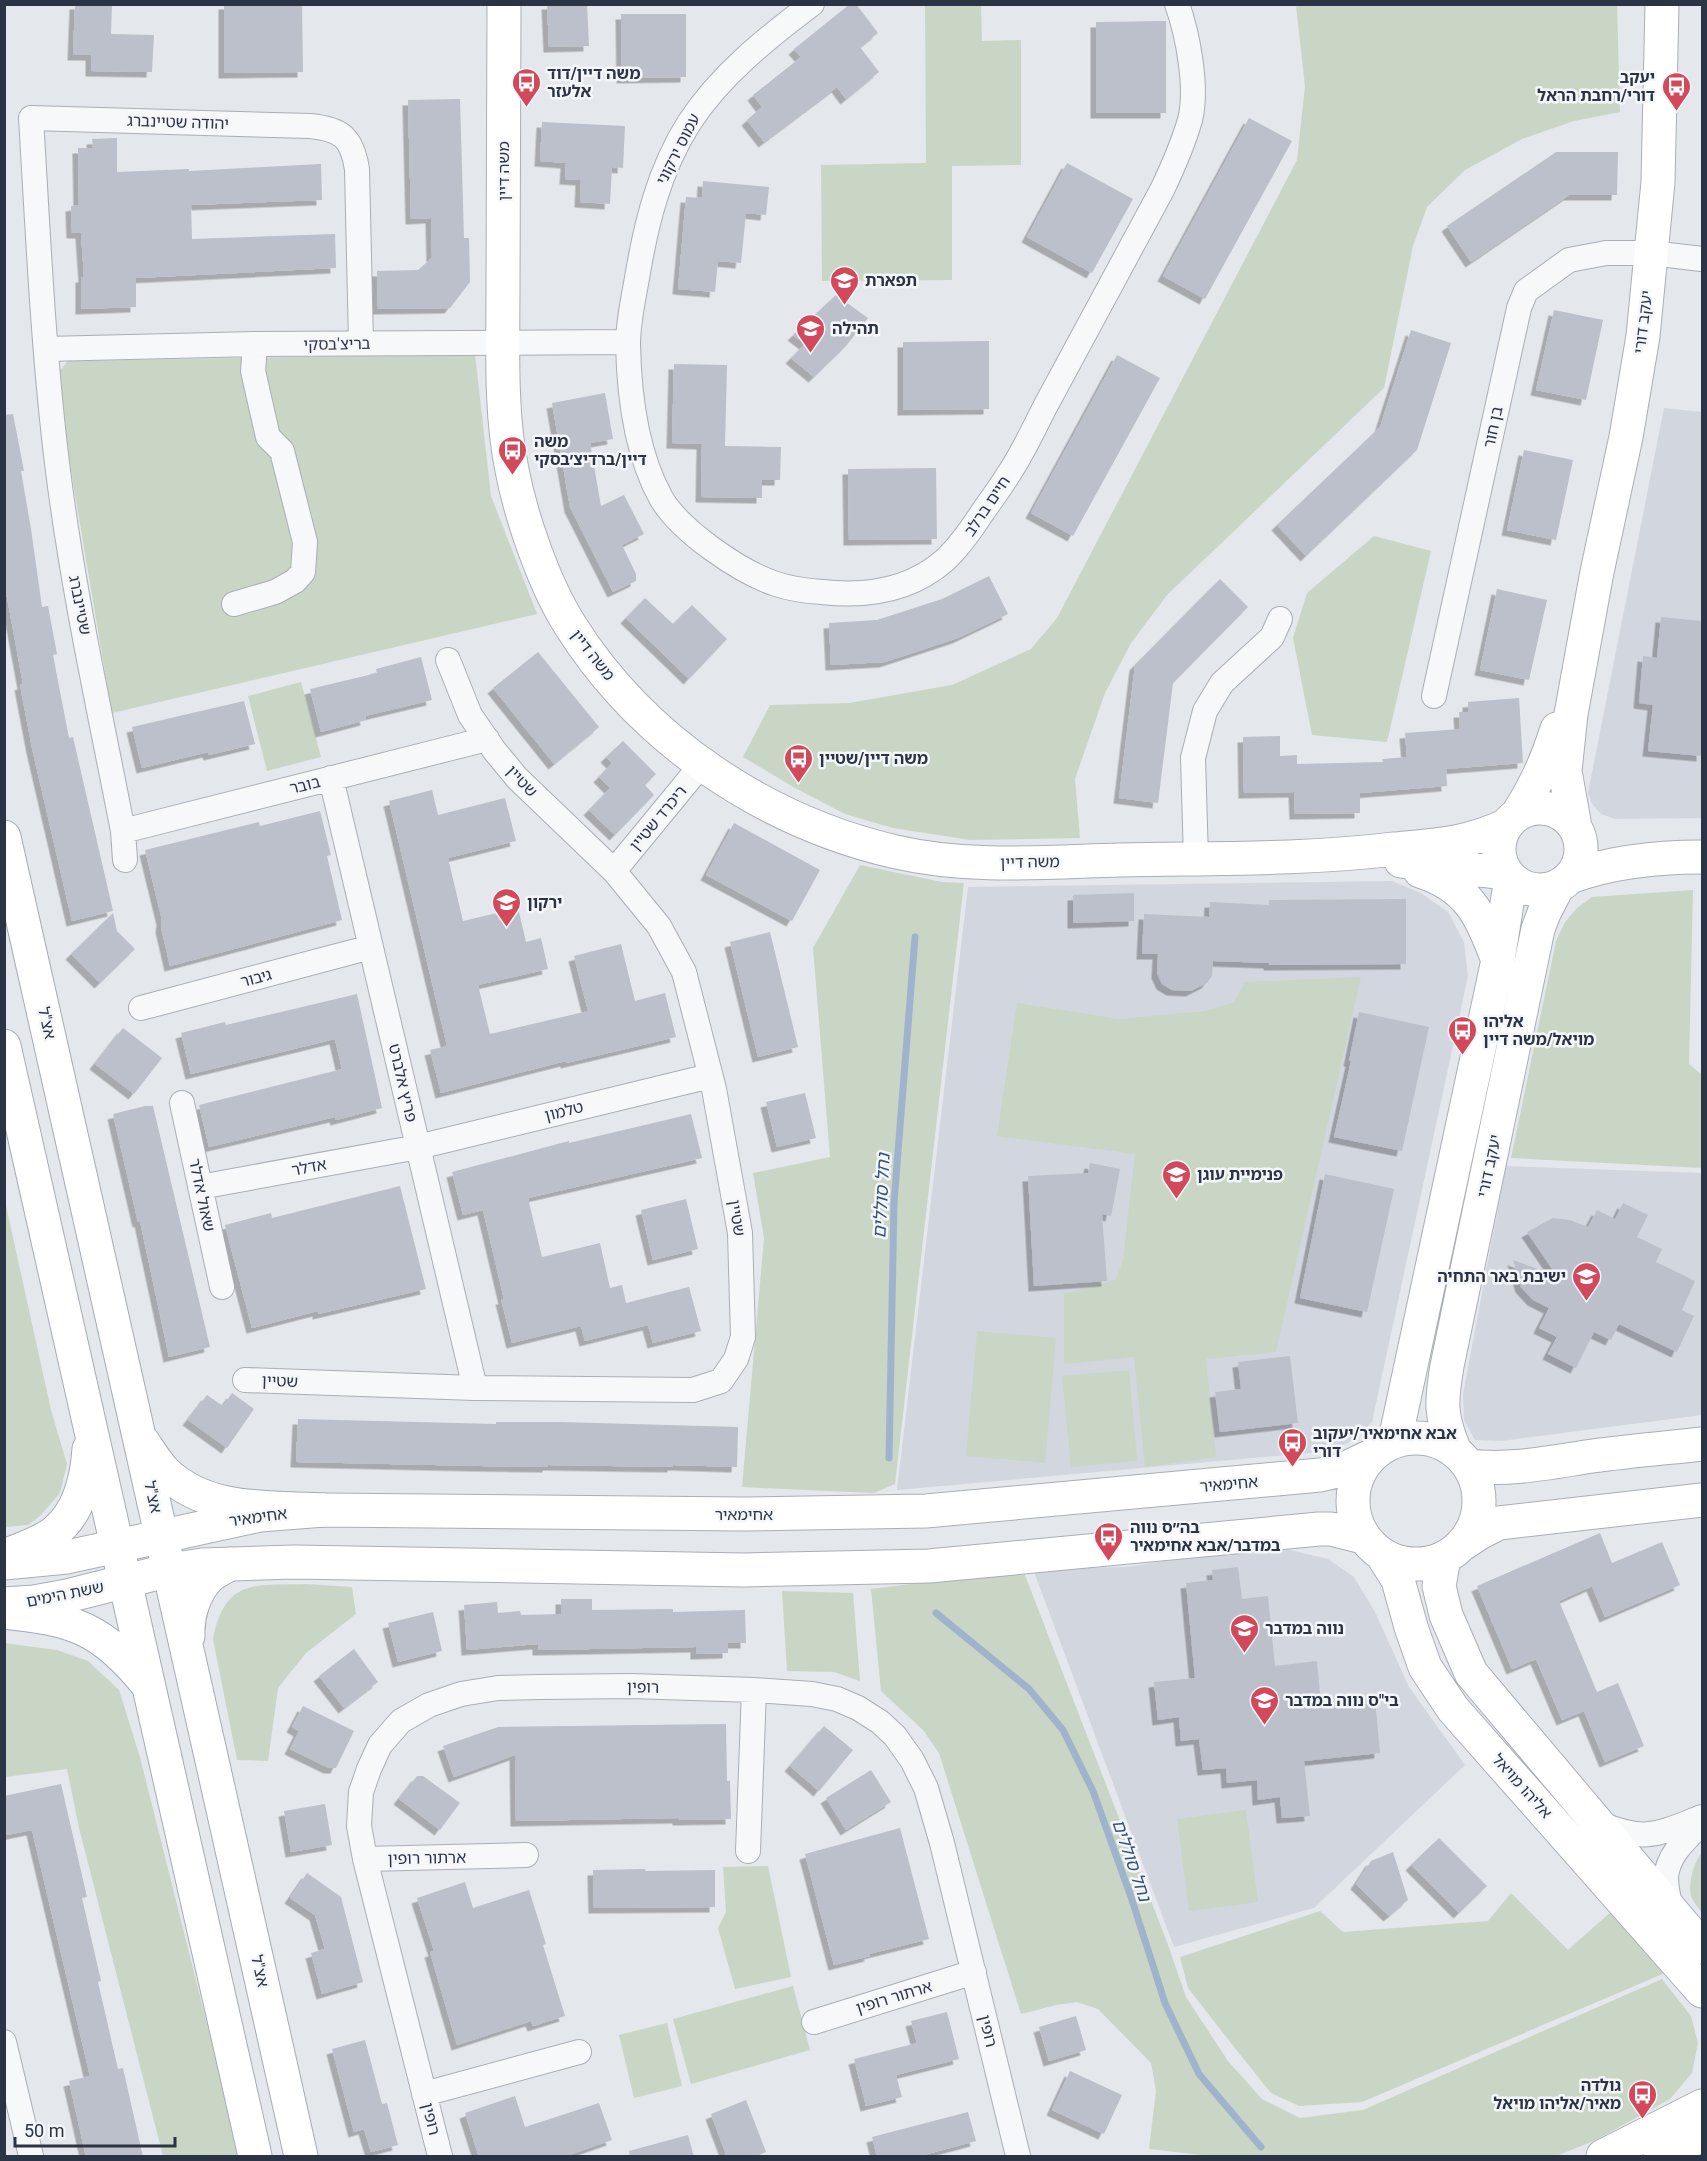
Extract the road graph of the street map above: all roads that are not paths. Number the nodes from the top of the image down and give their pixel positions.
1 (504, 4) edge
2 (812, 4) edge
3 (1177, 4) edge
4 (1662, 4) edge
5 (1651, 253) junction
6 (1702, 259) edge
7 (503, 342) junction
8 (628, 342) junction
9 (361, 343) junction
10 (255, 344) junction
11 (46, 349) junction
12 (234, 604) dead end
13 (1280, 619) dead end
14 (1584, 635) junction
15 (448, 660) dead end
16 (1434, 696) dead end
17 (487, 739) junction
18 (702, 764) junction
19 (332, 778) junction
20 (1512, 820) junction
21 (123, 831) junction
22 (1577, 831) junction
23 (4, 837) edge
24 (1340, 856) junction
25 (1702, 856) edge
26 (1656, 857) junction
27 (1196, 859) junction
28 (1385, 859) junction
29 (125, 860) dead end
30 (614, 871) junction
31 (1509, 876) junction
32 (1564, 882) junction
33 (371, 947) junction
34 (1498, 960) junction
35 (141, 1008) dead end
36 (4, 1046) edge
37 (710, 1076) junction
38 (182, 1103) dead end
39 (418, 1147) junction
40 (200, 1187) junction
41 (222, 1287) dead end
42 (245, 1380) dead end
43 (475, 1388) junction
44 (90, 1426) junction
45 (140, 1440) junction
46 (1702, 1444) edge
47 (1382, 1449) junction
48 (1462, 1457) junction
49 (1702, 1500) edge
50 (324, 1510) junction
51 (1276, 1532) junction
52 (162, 1535) junction
53 (1373, 1546) junction
54 (117, 1547) junction
55 (1453, 1551) junction
56 (4, 1556) edge
57 (4, 1563) edge
58 (230, 1564) junction
59 (170, 1570) junction
60 (126, 1582) junction
61 (4, 1604) edge
62 (4, 1612) edge
63 (189, 1656) junction
64 (1425, 1667) junction
65 (149, 1686) junction
66 (754, 1690) junction
67 (1702, 1817) edge
68 (1597, 1822) junction
69 (1702, 1823) edge
70 (748, 1851) dead end
71 (526, 1855) dead end
72 (364, 1859) junction
73 (1670, 1907) junction
74 (1693, 1947) edge
75 (974, 1972) junction
76 (1702, 1991) edge
77 (1702, 2010) edge
78 (814, 2022) dead end
79 (4, 2042) edge
80 (579, 2052) dead end
81 (424, 2094) junction
82 (1698, 2111) edge
83 (1702, 2146) edge
84 (30, 2157) edge
85 (255, 2157) edge
86 (302, 2157) edge
87 (440, 2157) edge
88 (1018, 2157) edge
89 (1603, 2157) edge
90 (1660, 2157) edge
91 (1666, 2157) edge

1 - 7 main road, משה דיין
2 - 8 street, עמוס ירקוני
3 - 8 street, חיים ברלב
4 - 5 main road, יעקב דורי
5 - 6 street, בן חור
5 - 14 main road, יעקב דורי
5 - 16 street, בן חור
7 - 8 street, בריצ'בסקי
7 - 9 street, בריצ'בסקי
7 - 18 main road, משה דיין
9 - 10 street, בריצ'בסקי
9 - 11 street, יהודה שטיינברג
10 - 11 street, בריצ'בסקי
10 - 12 street
11 - 21 street, שטיינברג
13 - 27 street
14 - 20 main road, יעקב דורי
14 - 22 main road, יעקב דורי
15 - 17 street, שטיין
17 - 19 street, בובר
17 - 30 street, שטיין
18 - 27 main road, משה דיין
18 - 30 street, ריכרד שטיין
19 - 21 street, בובר
19 - 33 street, פריץ אלברט
20 - 22 main road
20 - 24 main road, משה דיין
20 - 31 main road
21 - 29 street, שטיינברג
22 - 26 main road
22 - 32 main road
23 - 45 main road, אצ"ל
24 - 27 main road, משה דיין
24 - 28 main road, משה דיין
25 - 26 main road
26 - 32 main road
28 - 31 main road, משה דיין
28 - 34 main road
30 - 37 street, שטיין
31 - 32 main road
31 - 34 main road, יעקב דורי
32 - 48 main road, יעקב דורי
33 - 35 street, גיבור
33 - 39 street, פריץ אלברט
34 - 47 main road, יעקב דורי
36 - 44 main road
37 - 39 street, טלמון
37 - 43 street, שטיין
38 - 40 street, שאול אדלר
39 - 40 street, אדלר
39 - 43 street, פריץ אלברט
40 - 41 street, שאול אדלר
42 - 43 street, שטיין
44 - 54 main road
44 - 56 main road
45 - 50 main road
45 - 52 main road, אצ"ל
46 - 48 main road
47 - 48 main road
47 - 50 main road, אחימאיר
47 - 53 main road
48 - 55 main road
49 - 55 main road
50 - 52 main road, אחימאיר
51 - 53 main road
51 - 58 main road
51 - 64 main road
52 - 54 main road, אחימאיר
52 - 59 main road, אצ"ל
53 - 55 main road
53 - 64 main road, אליהו מויאל
54 - 57 main road
54 - 60 main road
55 - 68 main road, אליהו מויאל
58 - 59 main road
58 - 63 main road
59 - 60 main road
59 - 63 main road, אצ"ל
60 - 61 main road, ששת הימים
60 - 65 main road
62 - 65 main road
63 - 86 main road, אצ"ל
64 - 74 main road, אליהו מויאל
65 - 85 main road
66 - 70 street
66 - 72 street, רופין
66 - 75 street, רופין
67 - 68 street
68 - 73 main road, אליהו מויאל
69 - 73 street
71 - 72 street, ארתור רופין
72 - 81 street, רופין
73 - 74 main road, אליהו מויאל
74 - 76 main road, אליהו מויאל
74 - 77 main road
75 - 78 street, ארתור רופין
75 - 88 street, רופין
79 - 84 street
80 - 81 street
81 - 87 street, רופין
82 - 89 main road
82 - 90 main road
83 - 91 main road

